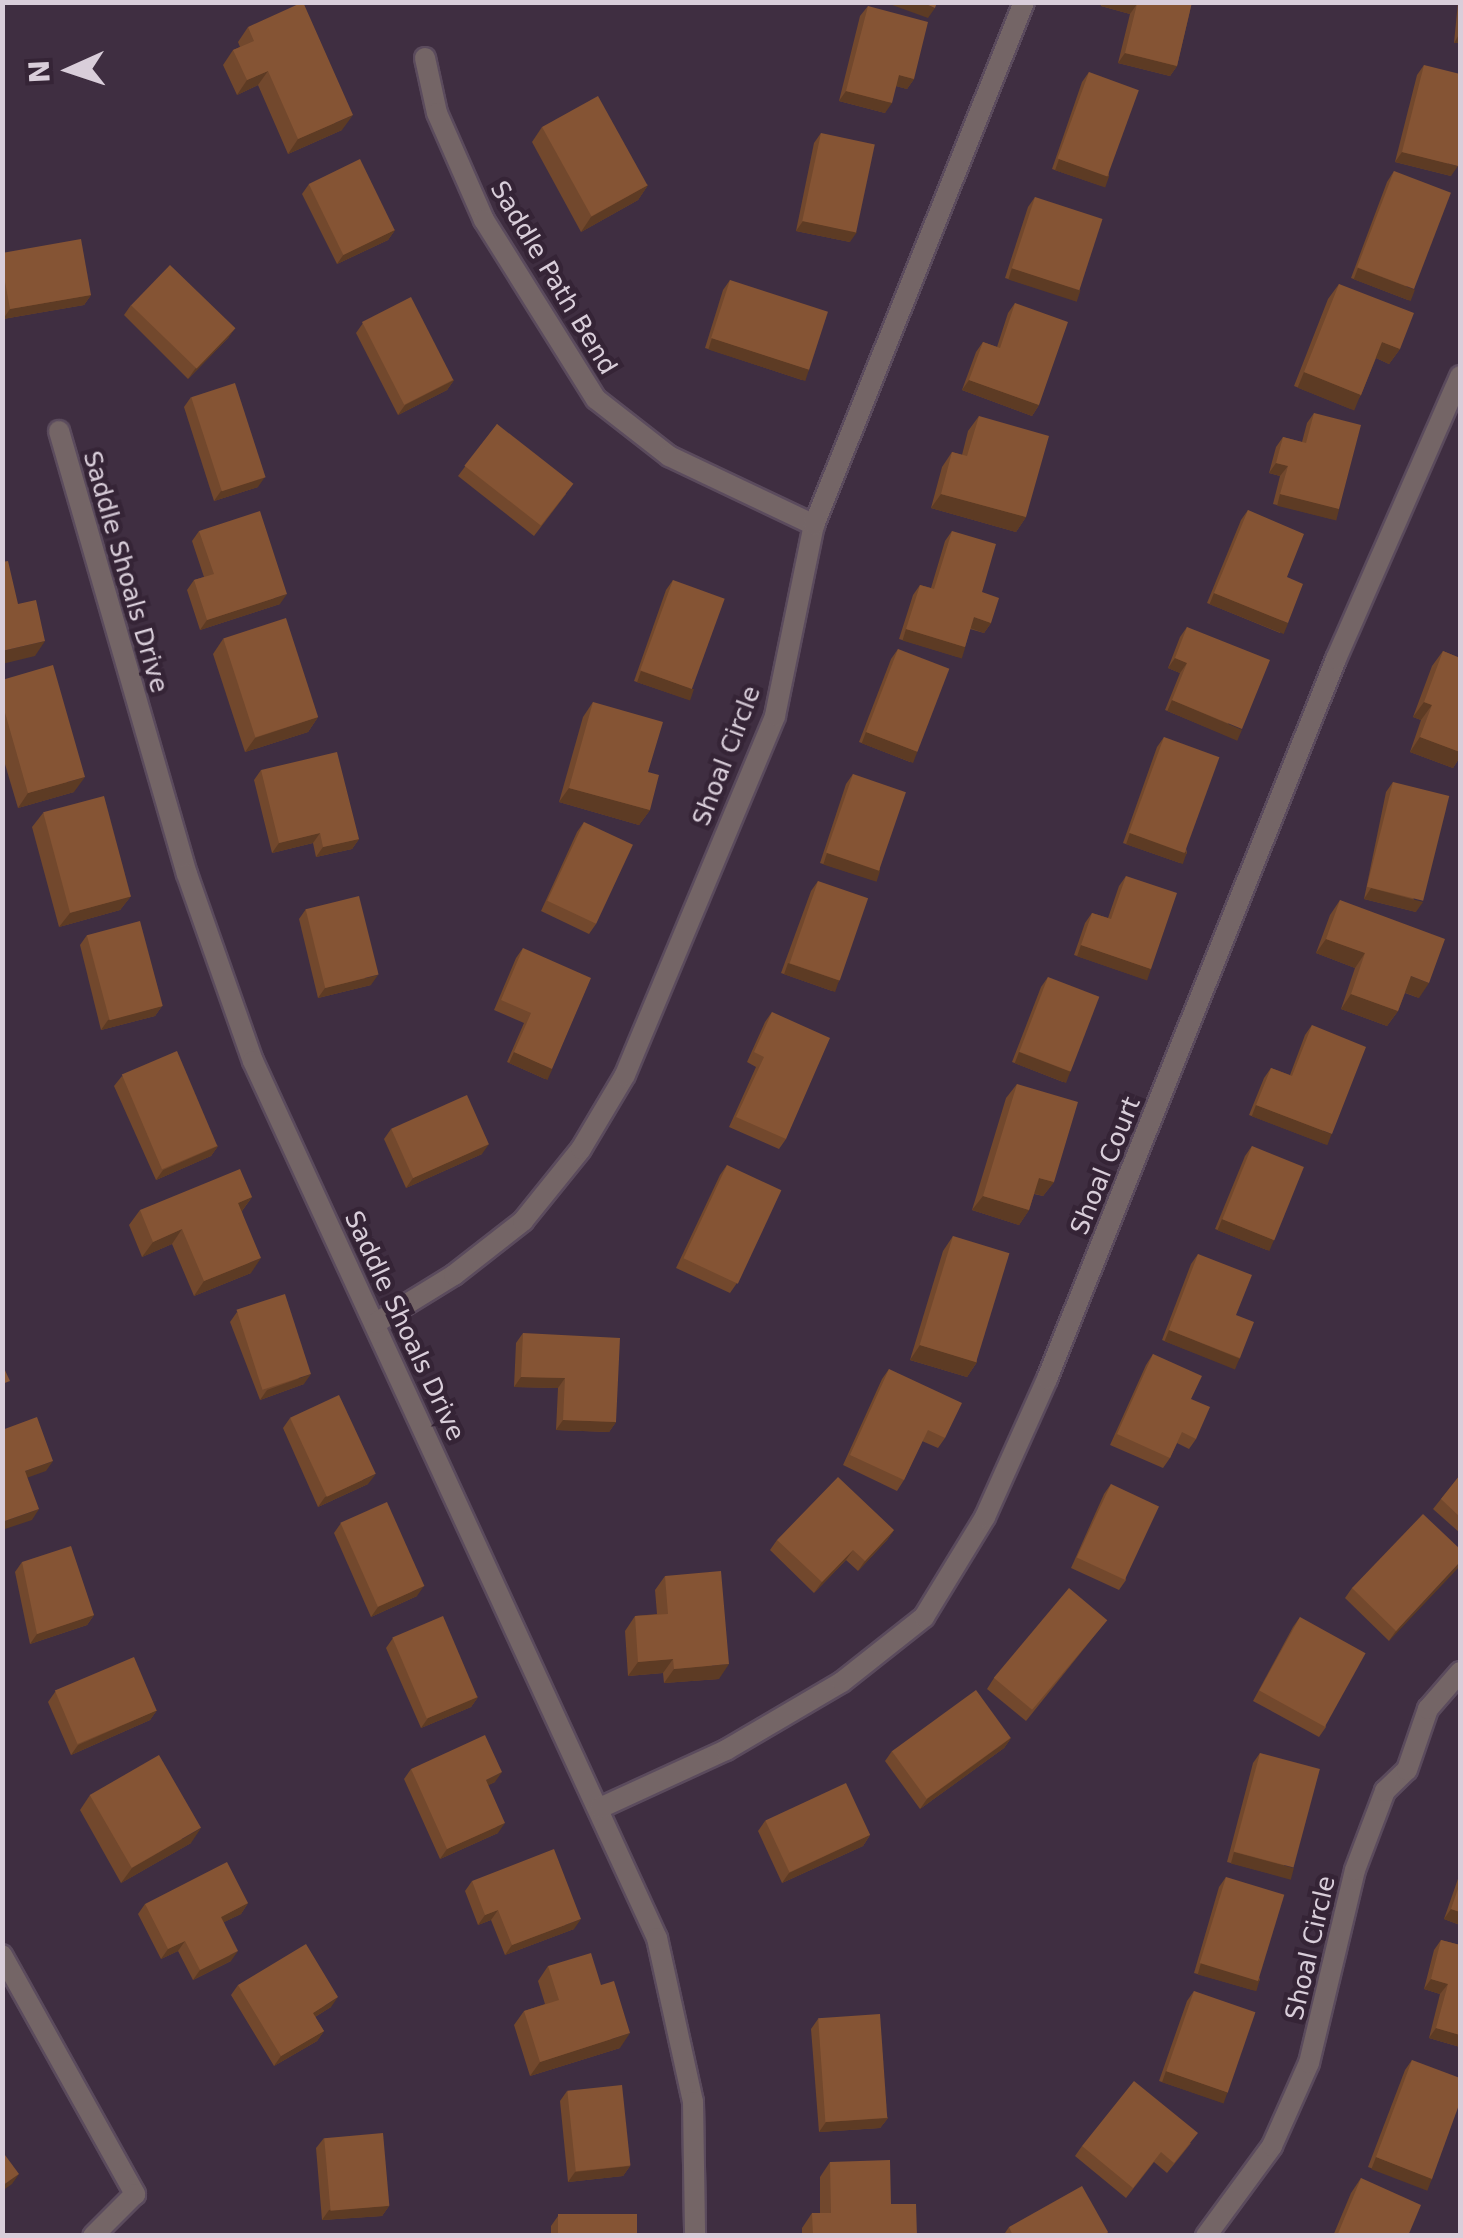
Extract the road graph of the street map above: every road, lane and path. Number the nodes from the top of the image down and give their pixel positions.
1 (1024, 2) edge
2 (426, 58) dead end
3 (1460, 376) edge
4 (59, 431) dead end
5 (814, 524) junction
6 (376, 1323) junction
7 (1460, 1672) edge
8 (600, 1808) junction
9 (2, 1955) edge
10 (93, 2236) edge
11 (695, 2236) edge
12 (1206, 2236) edge

1 - 5 street, Shoal Circle
2 - 5 street, Saddle Path Bend
3 - 8 street, Shoal Court
4 - 6 street, Saddle Shoals Drive
5 - 6 street, Shoal Circle
6 - 8 street, Saddle Shoals Drive
7 - 12 street, Shoal Circle
8 - 11 street, Saddle Shoals Drive
9 - 10 street

